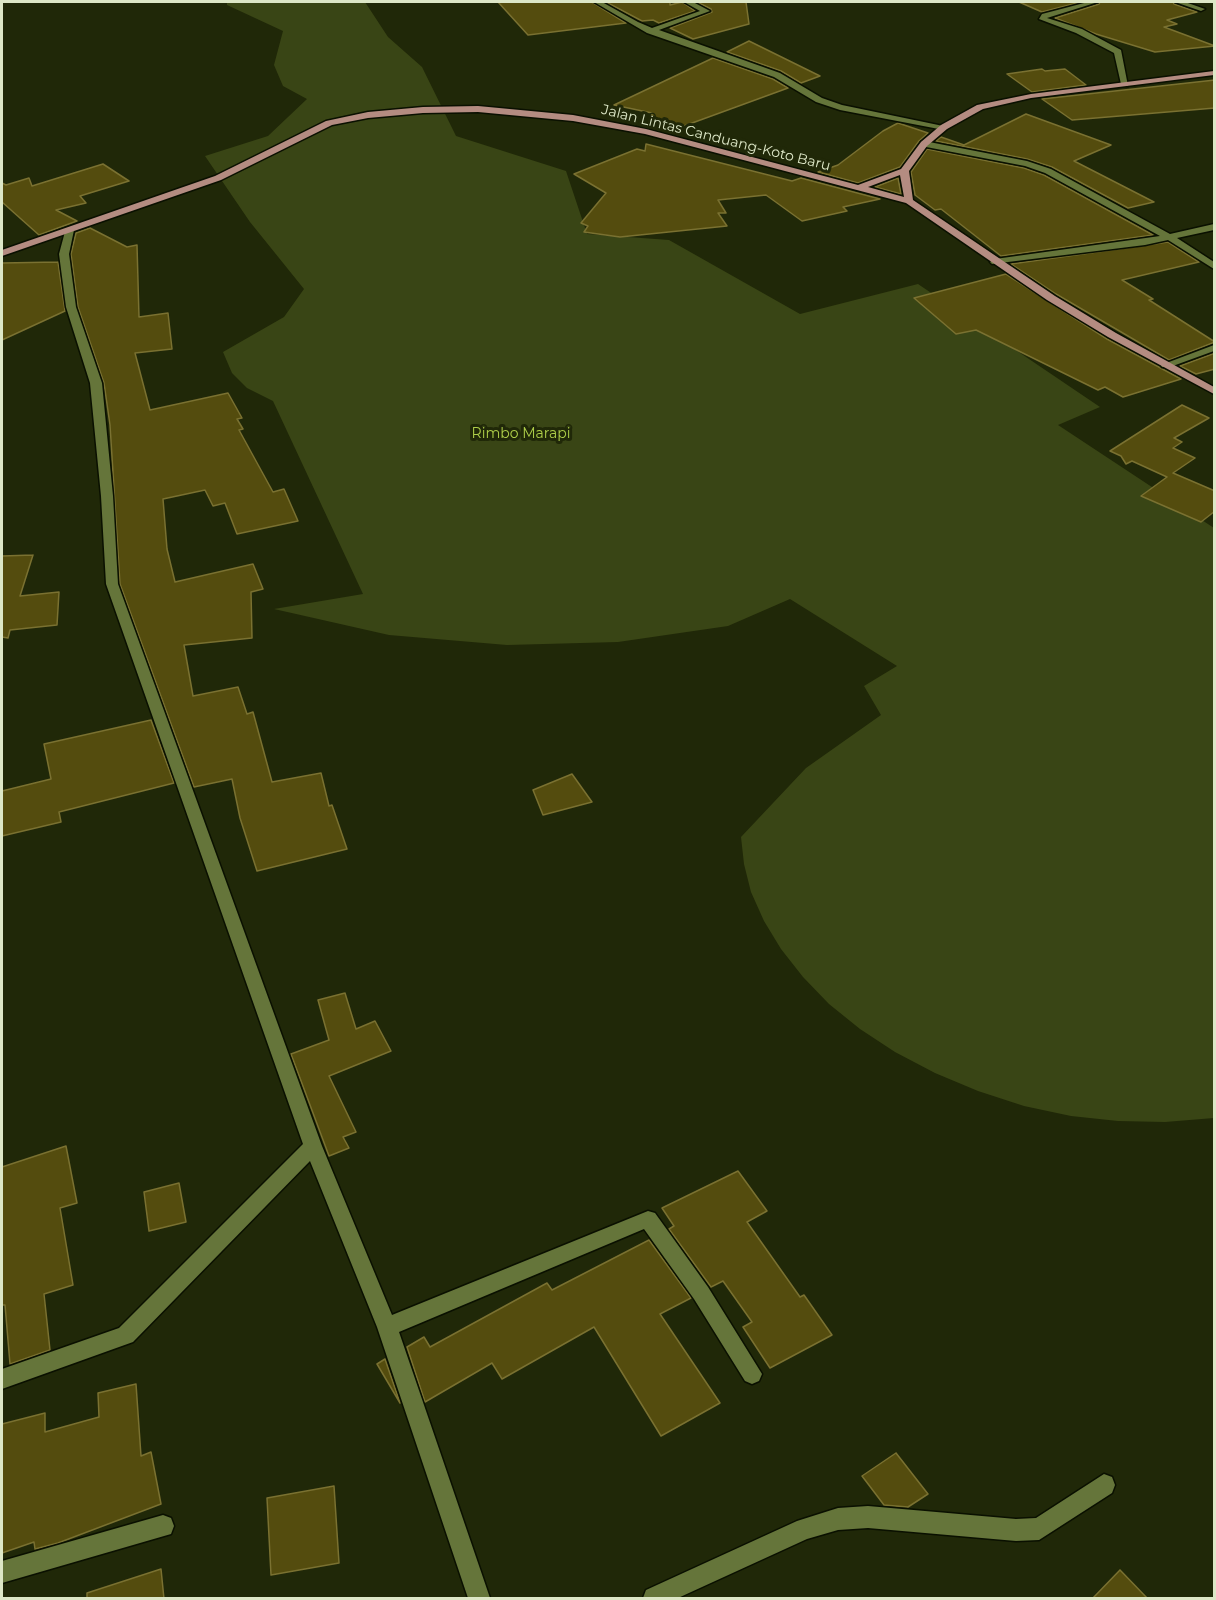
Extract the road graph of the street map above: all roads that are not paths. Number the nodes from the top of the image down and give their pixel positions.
1 (598, 2) edge
2 (688, 2) edge
3 (1056, 2) edge
4 (1094, 2) edge
5 (1179, 2) edge
6 (1076, 7) junction
7 (1201, 9) dead end
8 (650, 31) junction
9 (1215, 73) edge
10 (1125, 84) junction
11 (944, 127) junction
12 (924, 144) junction
13 (904, 171) junction
14 (860, 187) junction
15 (909, 201) junction
16 (1215, 227) edge
17 (69, 230) junction
18 (1171, 238) junction
19 (2, 253) edge
20 (995, 262) junction
21 (1215, 266) edge
22 (1215, 348) edge
23 (1166, 365) junction
24 (1215, 391) edge
25 (313, 1146) junction
26 (387, 1327) junction
27 (752, 1374) dead end
28 (2, 1379) edge
29 (1104, 1485) dead end
30 (163, 1526) dead end
31 (2, 1572) edge
32 (480, 1599) edge
33 (654, 1599) edge

1 - 8 street
2 - 8 street
3 - 6 street
4 - 6 street
5 - 7 street
6 - 10 street
8 - 11 street
9 - 10 main road
10 - 11 main road
11 - 12 main road
12 - 13 main road
12 - 18 street
13 - 14 main road
13 - 15 main road
14 - 15 main road, Jalan Lintas Canduang-Koto Baru
14 - 17 main road, Jalan Lintas Canduang-Koto Baru
15 - 20 main road, Jalan Lintas Canduang-Koto Baru
16 - 18 street
17 - 19 main road, Jalan Lintas Canduang-Koto Baru
17 - 25 street
18 - 20 street
18 - 21 street
20 - 23 main road, Jalan Lintas Canduang-Koto Baru
22 - 23 street
23 - 24 main road, Jalan Lintas Canduang-Koto Baru
25 - 26 street
25 - 28 street
26 - 27 street
26 - 32 street
29 - 33 street
30 - 31 street

